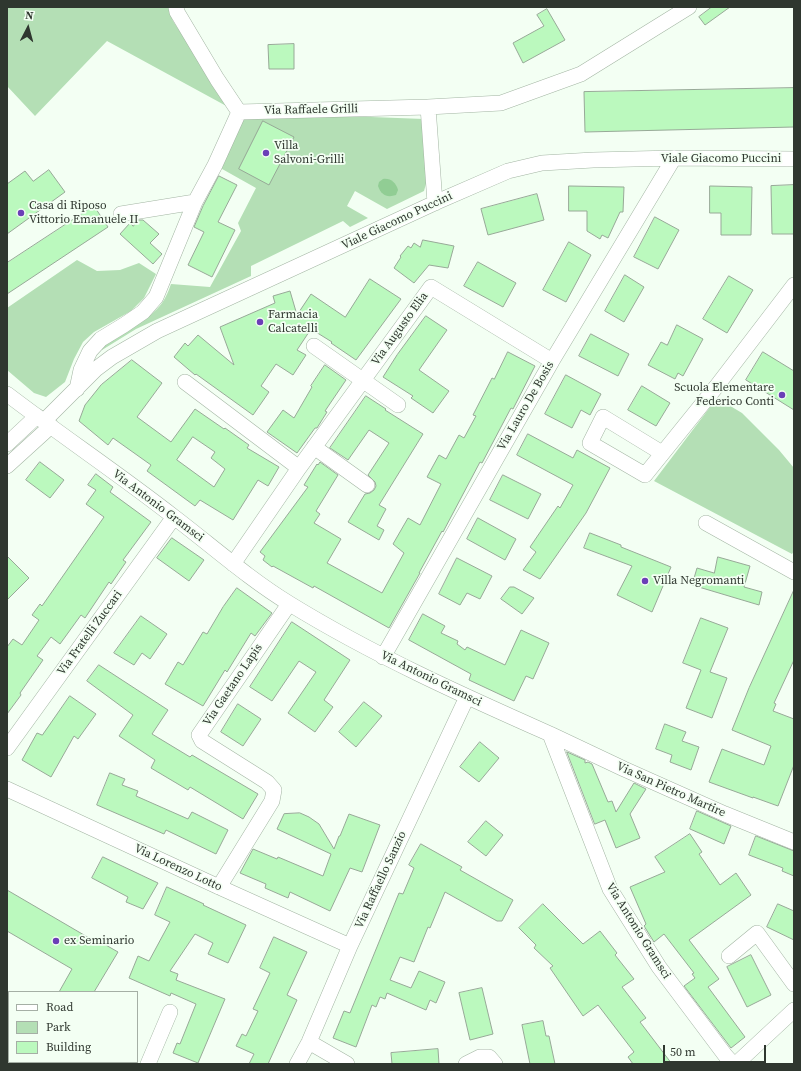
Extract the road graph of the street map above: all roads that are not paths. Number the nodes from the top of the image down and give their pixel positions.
1 (176, 7) edge
2 (689, 7) edge
3 (428, 107) junction
4 (239, 112) junction
5 (674, 158) junction
6 (794, 159) edge
7 (195, 202) junction
8 (435, 203) junction
9 (121, 214) dead end
10 (794, 285) edge
11 (314, 346) dead end
12 (552, 361) junction
13 (362, 381) junction
14 (186, 382) dead end
15 (77, 390) junction
16 (7, 394) edge
17 (398, 405) dead end
18 (44, 421) junction
19 (7, 444) edge
20 (314, 448) junction
21 (662, 453) junction
22 (7, 466) edge
23 (299, 468) junction
24 (367, 485) dead end
25 (174, 517) junction
26 (706, 523) dead end
27 (233, 564) junction
28 (794, 572) edge
29 (289, 604) junction
30 (383, 657) junction
31 (467, 697) junction
32 (550, 734) junction
33 (7, 748) edge
34 (7, 789) edge
35 (794, 840) edge
36 (219, 887) junction
37 (350, 946) junction
38 (729, 956) dead end
39 (794, 984) edge
40 (794, 1010) edge
41 (170, 1012) dead end
42 (309, 1042) junction
43 (148, 1064) edge
44 (298, 1064) edge
45 (347, 1064) edge
46 (466, 1064) edge
47 (495, 1064) edge
48 (733, 1064) edge
49 (736, 1064) edge

1 - 4 street
2 - 3 street, Via Raffaele Grilli
3 - 4 street, Via Raffaele Grilli
3 - 8 street
4 - 7 street
5 - 6 street, Viale Giacomo Puccini
5 - 8 street, Viale Giacomo Puccini
5 - 12 street, Via Lauro De Bosis
7 - 9 street
7 - 15 street
8 - 15 street, Viale Giacomo Puccini
10 - 21 street
11 - 13 street
12 - 13 street, Via Augusto Elia
12 - 30 street, Via Lauro De Bosis
13 - 17 street
13 - 20 street, Via Augusto Elia
14 - 23 street
15 - 18 street, Viale Giacomo Puccini
16 - 18 street, Via Antonio Gramsci
18 - 19 street
18 - 22 street
18 - 25 street, Via Antonio Gramsci
20 - 23 street, Via Augusto Elia
20 - 24 street
21 - 21 street
23 - 27 street, Via Augusto Elia
25 - 27 street, Via Antonio Gramsci
25 - 33 street, Via Fratelli Zuccari
26 - 28 street
27 - 29 street, Via Antonio Gramsci
29 - 30 street, Via Antonio Gramsci
29 - 36 street, Via Gaetano Lapis
30 - 31 street, Via Antonio Gramsci
31 - 32 street, Via Antonio Gramsci
31 - 37 street, Via Raffaello Sanzio
32 - 35 street, Via San Pietro Martire
32 - 48 street, Via Antonio Gramsci
34 - 36 street, Via Lorenzo Lotto
36 - 37 street, Via Lorenzo Lotto
37 - 42 street, Via Raffaello Sanzio
38 - 39 street
40 - 49 street
41 - 43 street
42 - 44 street, Via Raffaello Sanzio
42 - 45 street
46 - 47 street

